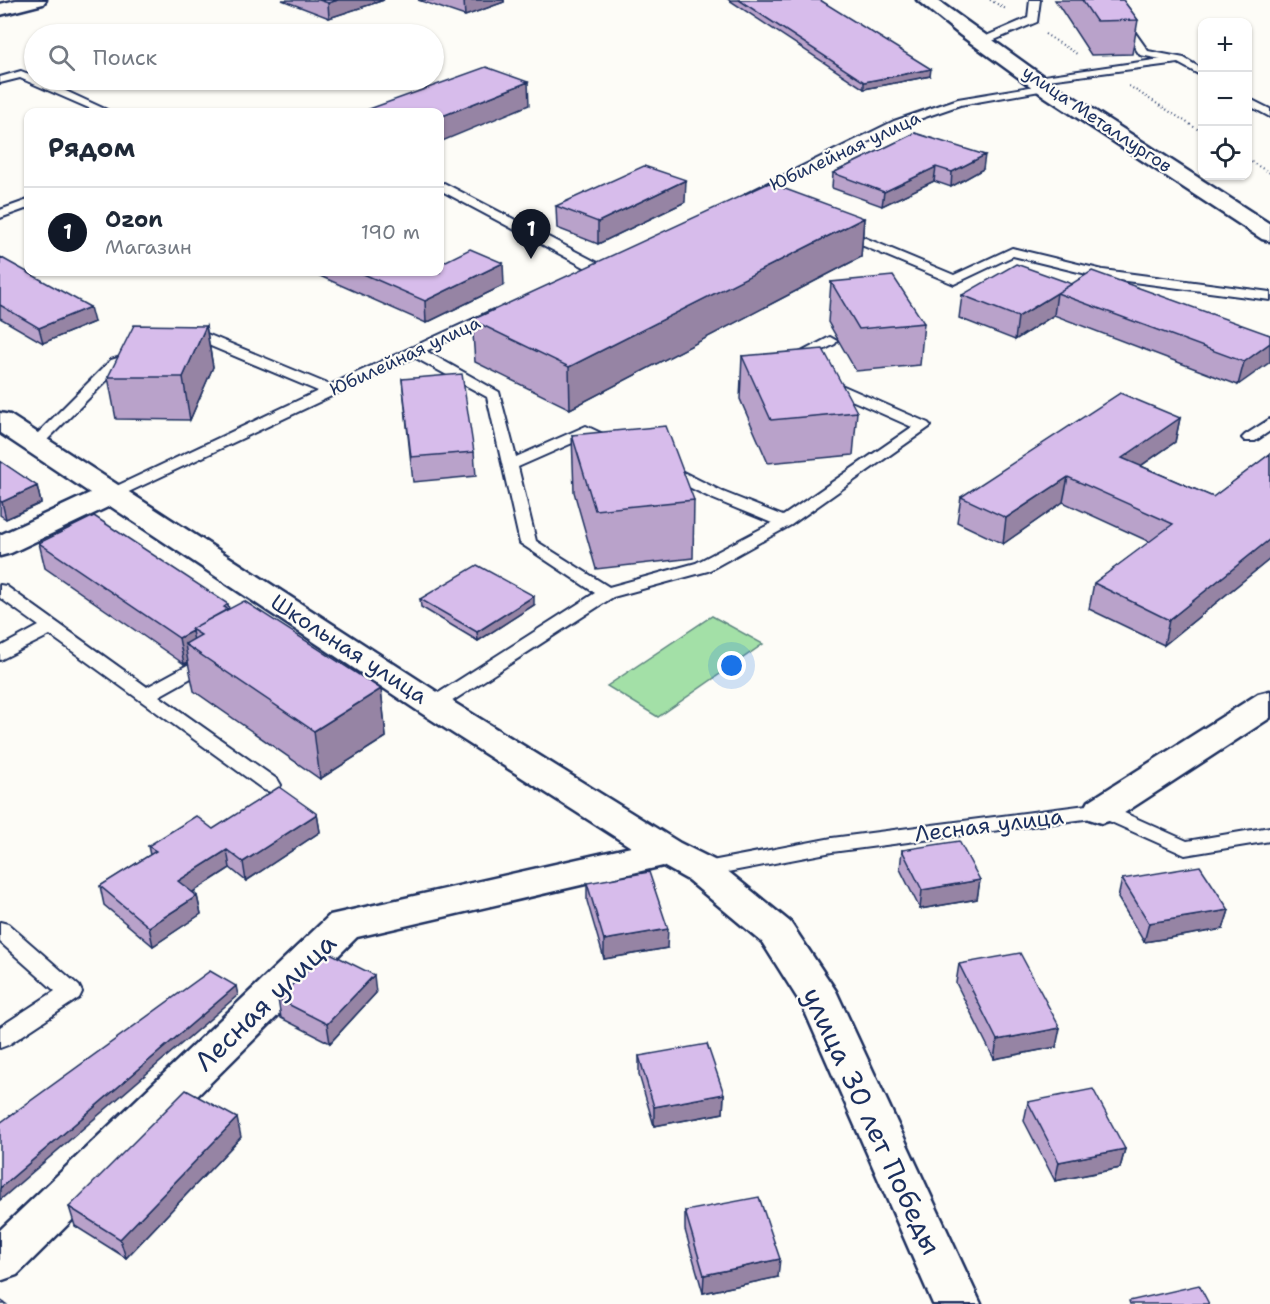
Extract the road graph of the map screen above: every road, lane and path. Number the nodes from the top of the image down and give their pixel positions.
1 (37, 0) edge
2 (926, 0) edge
3 (1035, 0) edge
4 (1107, 0) edge
5 (0, 10) edge
6 (981, 42) junction
7 (1180, 60) junction
8 (1201, 72) edge
9 (24, 75) edge
10 (0, 80) edge
11 (1042, 84) junction
12 (57, 90) edge
13 (1252, 103) edge
14 (97, 108) edge
15 (1270, 114) edge
16 (1252, 162) edge
17 (1270, 174) edge
18 (444, 186) dead end
19 (0, 202) edge
20 (773, 203) edge
21 (24, 206) edge
22 (14, 210) junction
23 (0, 214) edge
24 (826, 226) edge
25 (1270, 234) edge
26 (593, 266) edge
27 (1270, 296) edge
28 (509, 306) edge
29 (830, 341) dead end
30 (170, 346) edge
31 (415, 351) junction
32 (148, 353) edge
33 (331, 391) junction
34 (0, 422) edge
35 (1270, 424) edge
36 (1250, 438) dead end
37 (35, 444) junction
38 (626, 451) edge
39 (646, 460) edge
40 (510, 465) junction
41 (112, 494) junction
42 (785, 522) junction
43 (0, 547) edge
44 (0, 590) edge
45 (607, 593) junction
46 (51, 627) junction
47 (226, 652) edge
48 (0, 654) edge
49 (146, 695) junction
50 (1270, 702) edge
51 (433, 705) junction
52 (271, 785) dead end
53 (1102, 810) junction
54 (1270, 834) edge
55 (684, 861) junction
56 (0, 930) edge
57 (0, 1039) edge
58 (0, 1260) edge
59 (957, 1304) edge

1 - 5 street
2 - 6 street, улица Металлургов
3 - 6 lane
4 - 7 lane
6 - 11 street, улица Металлургов
7 - 8 lane
7 - 11 lane, Юбилейная улица
9 - 10 lane
11 - 20 lane, Юбилейная улица
11 - 25 street, улица Металлургов
12 - 14 lane
13 - 15 lane
16 - 17 path
18 - 26 lane
19 - 22 lane
21 - 22 lane
22 - 23 lane
24 - 27 lane
28 - 31 lane, Юбилейная улица
29 - 42 lane
30 - 33 lane
31 - 33 lane, Юбилейная улица
31 - 40 lane
32 - 37 lane
33 - 41 lane, Юбилейная улица
34 - 37 street, Школьная улица
35 - 36 lane
37 - 41 street, Школьная улица
38 - 40 lane
39 - 42 lane
40 - 45 lane
41 - 43 street, Юбилейная улица
41 - 51 street, Школьная улица
42 - 45 lane
44 - 46 lane
45 - 51 lane
46 - 48 lane
46 - 49 lane
47 - 49 lane
49 - 52 lane
50 - 53 street
51 - 55 street, Школьная улица
53 - 54 lane
53 - 55 lane, Лесная улица
55 - 58 street, Лесная улица
55 - 59 street, улица 30 лет Победы
56 - 57 lane

